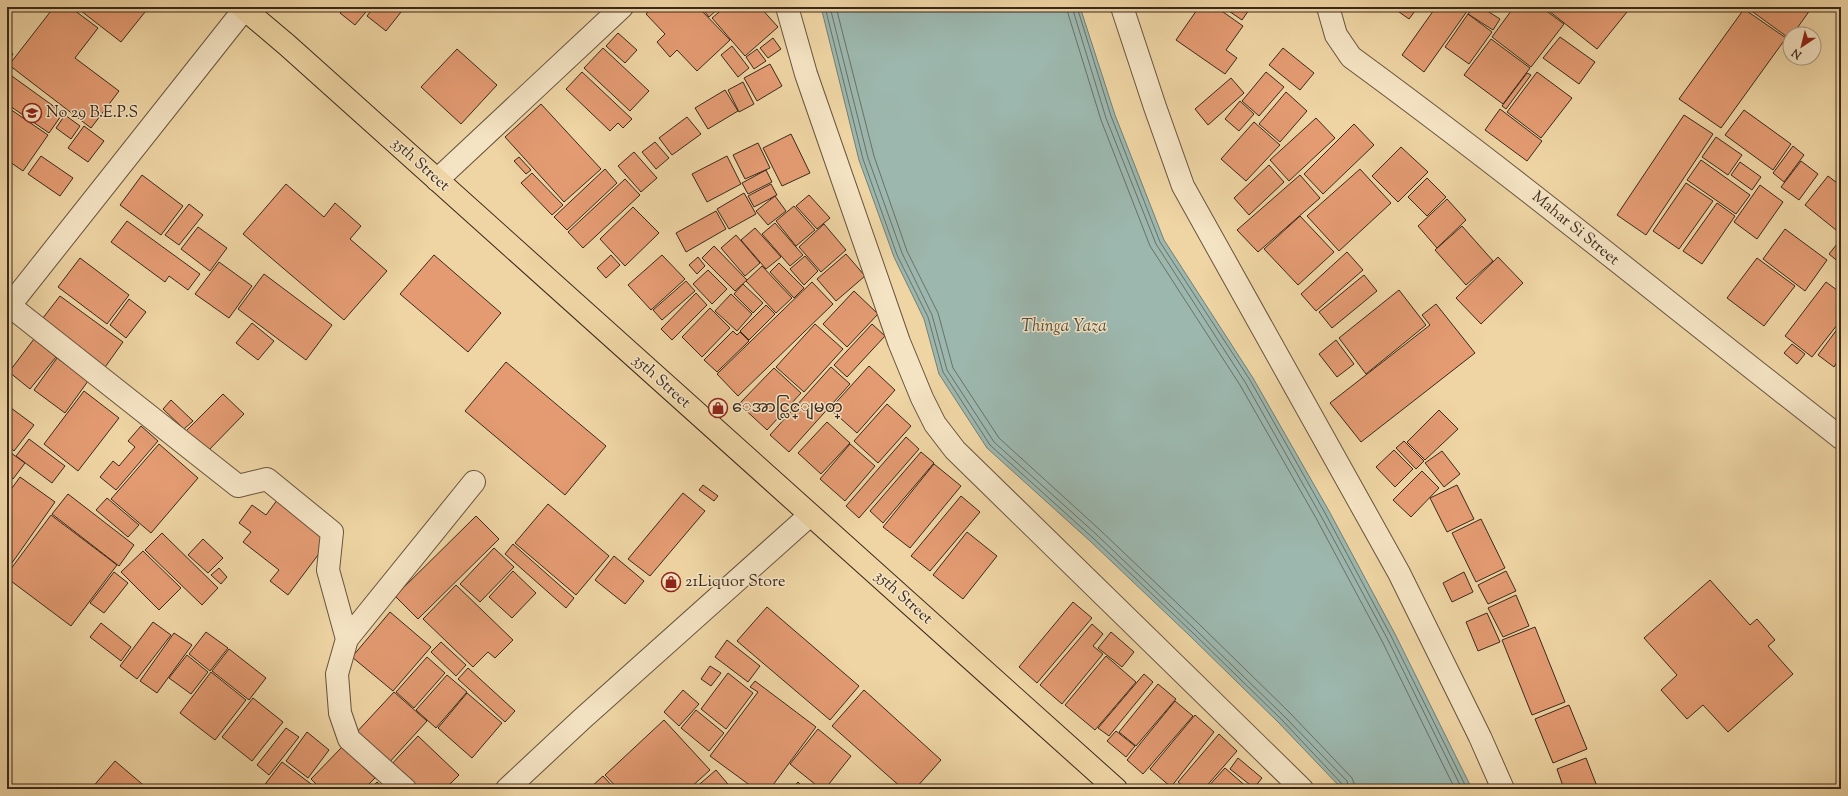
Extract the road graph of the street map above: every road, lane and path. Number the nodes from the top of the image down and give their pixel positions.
1 (622, 7) edge
2 (786, 7) edge
3 (1122, 7) edge
4 (1328, 7) edge
5 (244, 8) edge
6 (437, 180) junction
7 (8, 307) edge
8 (1837, 427) edge
9 (474, 482) dead end
10 (810, 515) junction
11 (347, 639) junction
12 (405, 789) edge
13 (507, 789) edge
14 (1116, 789) edge
15 (1302, 789) edge
16 (1503, 789) edge

1 - 6 street
2 - 15 street
3 - 16 street
4 - 8 street, Mahar Si Street
5 - 6 main road, 35th Street
5 - 7 street
6 - 10 main road, 35th Street
7 - 11 street
9 - 11 street
10 - 13 street
10 - 14 main road, 35th Street
11 - 12 street

